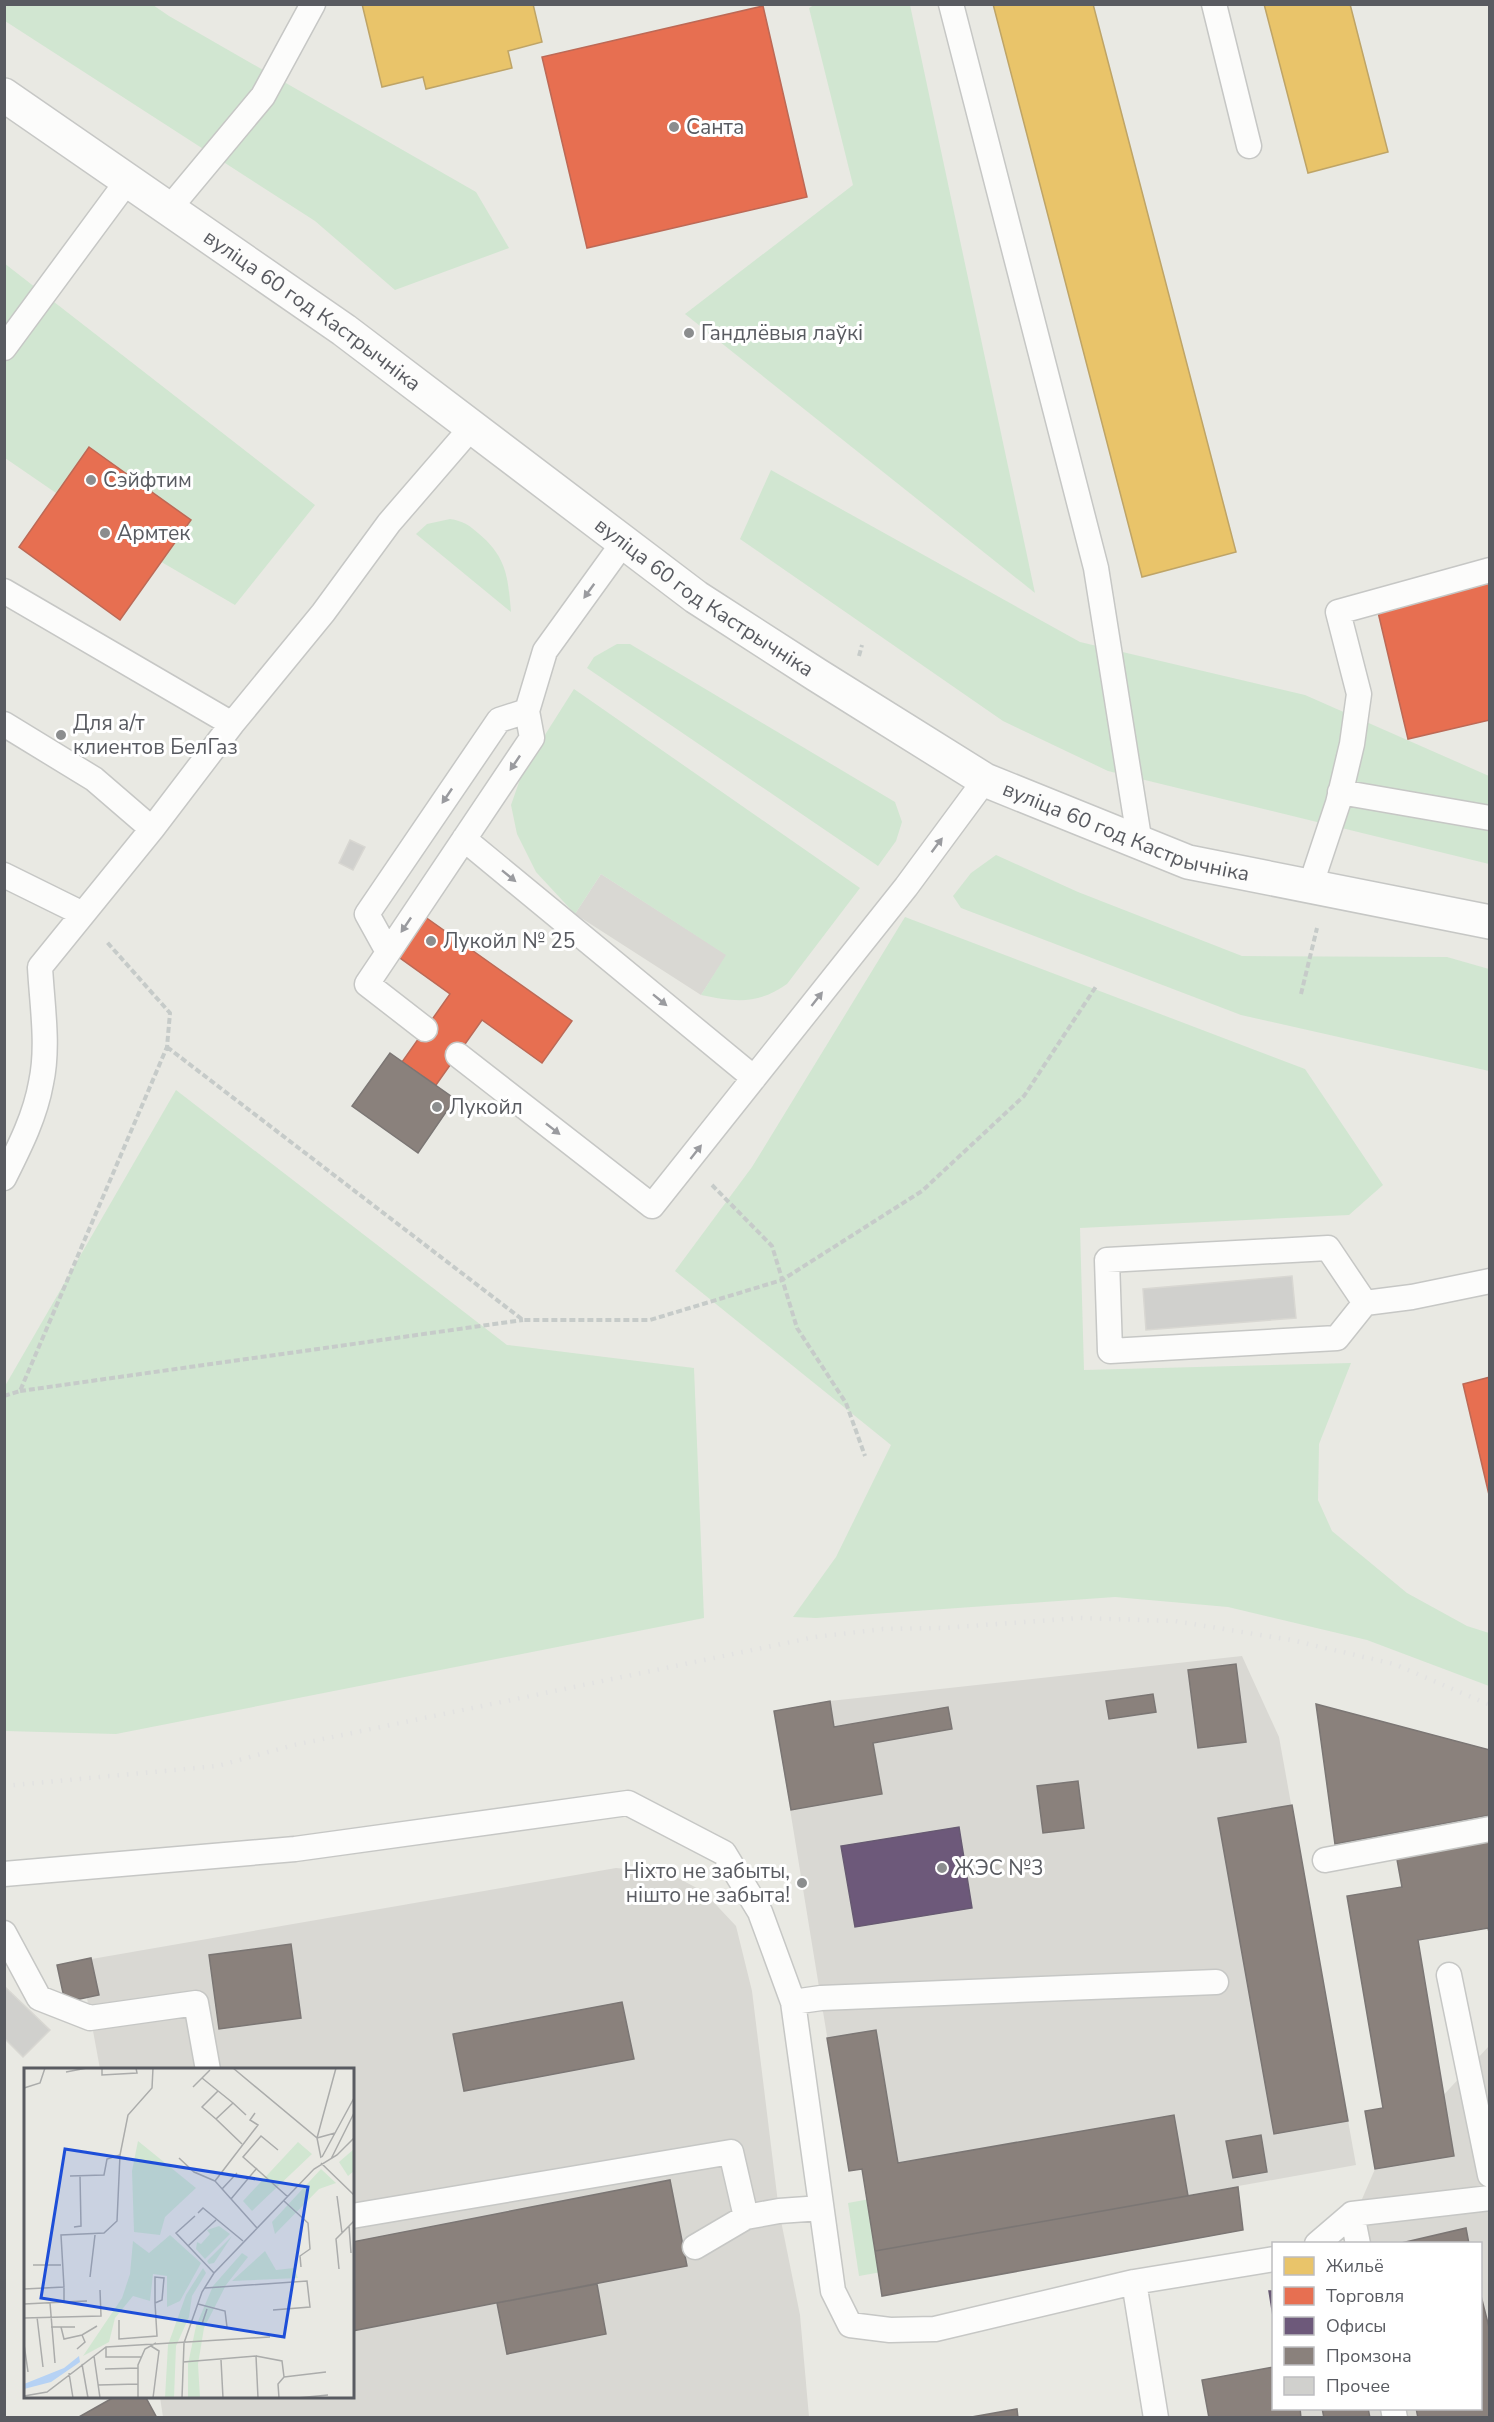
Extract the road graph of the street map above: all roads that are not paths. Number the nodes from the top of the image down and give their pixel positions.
1 (313, 4) edge
2 (951, 4) edge
3 (1214, 4) edge
4 (4, 95) edge
5 (1249, 146) dead end
6 (128, 180) junction
7 (168, 210) junction
8 (4, 348) edge
9 (471, 428) junction
10 (623, 543) junction
11 (1490, 570) edge
12 (4, 591) edge
13 (527, 711) junction
14 (4, 724) edge
15 (232, 724) junction
16 (985, 780) junction
17 (1340, 792) junction
18 (1490, 818) edge
19 (152, 829) junction
20 (464, 839) junction
21 (1140, 844) junction
22 (4, 875) edge
23 (1318, 889) junction
24 (83, 915) junction
25 (1490, 922) edge
26 (388, 951) junction
27 (425, 1029) dead end
28 (458, 1055) dead end
29 (754, 1078) junction
30 (4, 1178) edge
31 (1490, 1281) edge
32 (1365, 1303) junction
33 (1490, 1829) edge
34 (1325, 1860) dead end
35 (4, 1874) edge
36 (4, 1933) edge
37 (1449, 1975) dead end
38 (1216, 1982) dead end
39 (793, 2002) junction
40 (208, 2068) edge
41 (1490, 2175) edge
42 (1490, 2198) edge
43 (821, 2208) junction
44 (1352, 2214) junction
45 (354, 2216) edge
46 (746, 2217) junction
47 (1319, 2242) edge
48 (1358, 2242) edge
49 (695, 2247) dead end
50 (1272, 2259) edge
51 (1134, 2282) junction
52 (1156, 2418) edge

1 - 7 lane
2 - 21 lane
3 - 5 lane
4 - 6 street, вуліца 60 год Кастрычніка
6 - 7 street, вуліца 60 год Кастрычніка
6 - 8 lane
7 - 9 street, вуліца 60 год Кастрычніка
9 - 10 street, вуліца 60 год Кастрычніка
9 - 15 lane
10 -> 13 lane
10 - 16 street, вуліца 60 год Кастрычніка
11 - 17 lane
12 - 15 lane
13 -> 20 lane
13 -> 26 lane
14 - 19 lane
15 - 19 lane
16 - 21 street, вуліца 60 год Кастрычніка
29 -> 16 lane
17 - 18 lane
17 - 23 lane
19 - 24 lane
20 -> 26 lane
20 -> 29 lane
21 - 23 street, вуліца 60 год Кастрычніка
22 - 24 lane
23 - 25 street, вуліца 60 год Кастрычніка
24 - 30 lane
26 - 27 lane
28 -> 29 lane
31 - 32 lane
32 - 32 lane
33 - 34 lane
35 - 39 lane
36 - 40 lane
37 - 41 lane
38 - 39 lane
39 - 43 lane
42 - 44 lane
43 - 46 lane
43 - 51 lane
44 - 47 lane
44 - 48 lane
45 - 46 lane
46 - 49 lane
50 - 51 lane
51 - 52 lane

